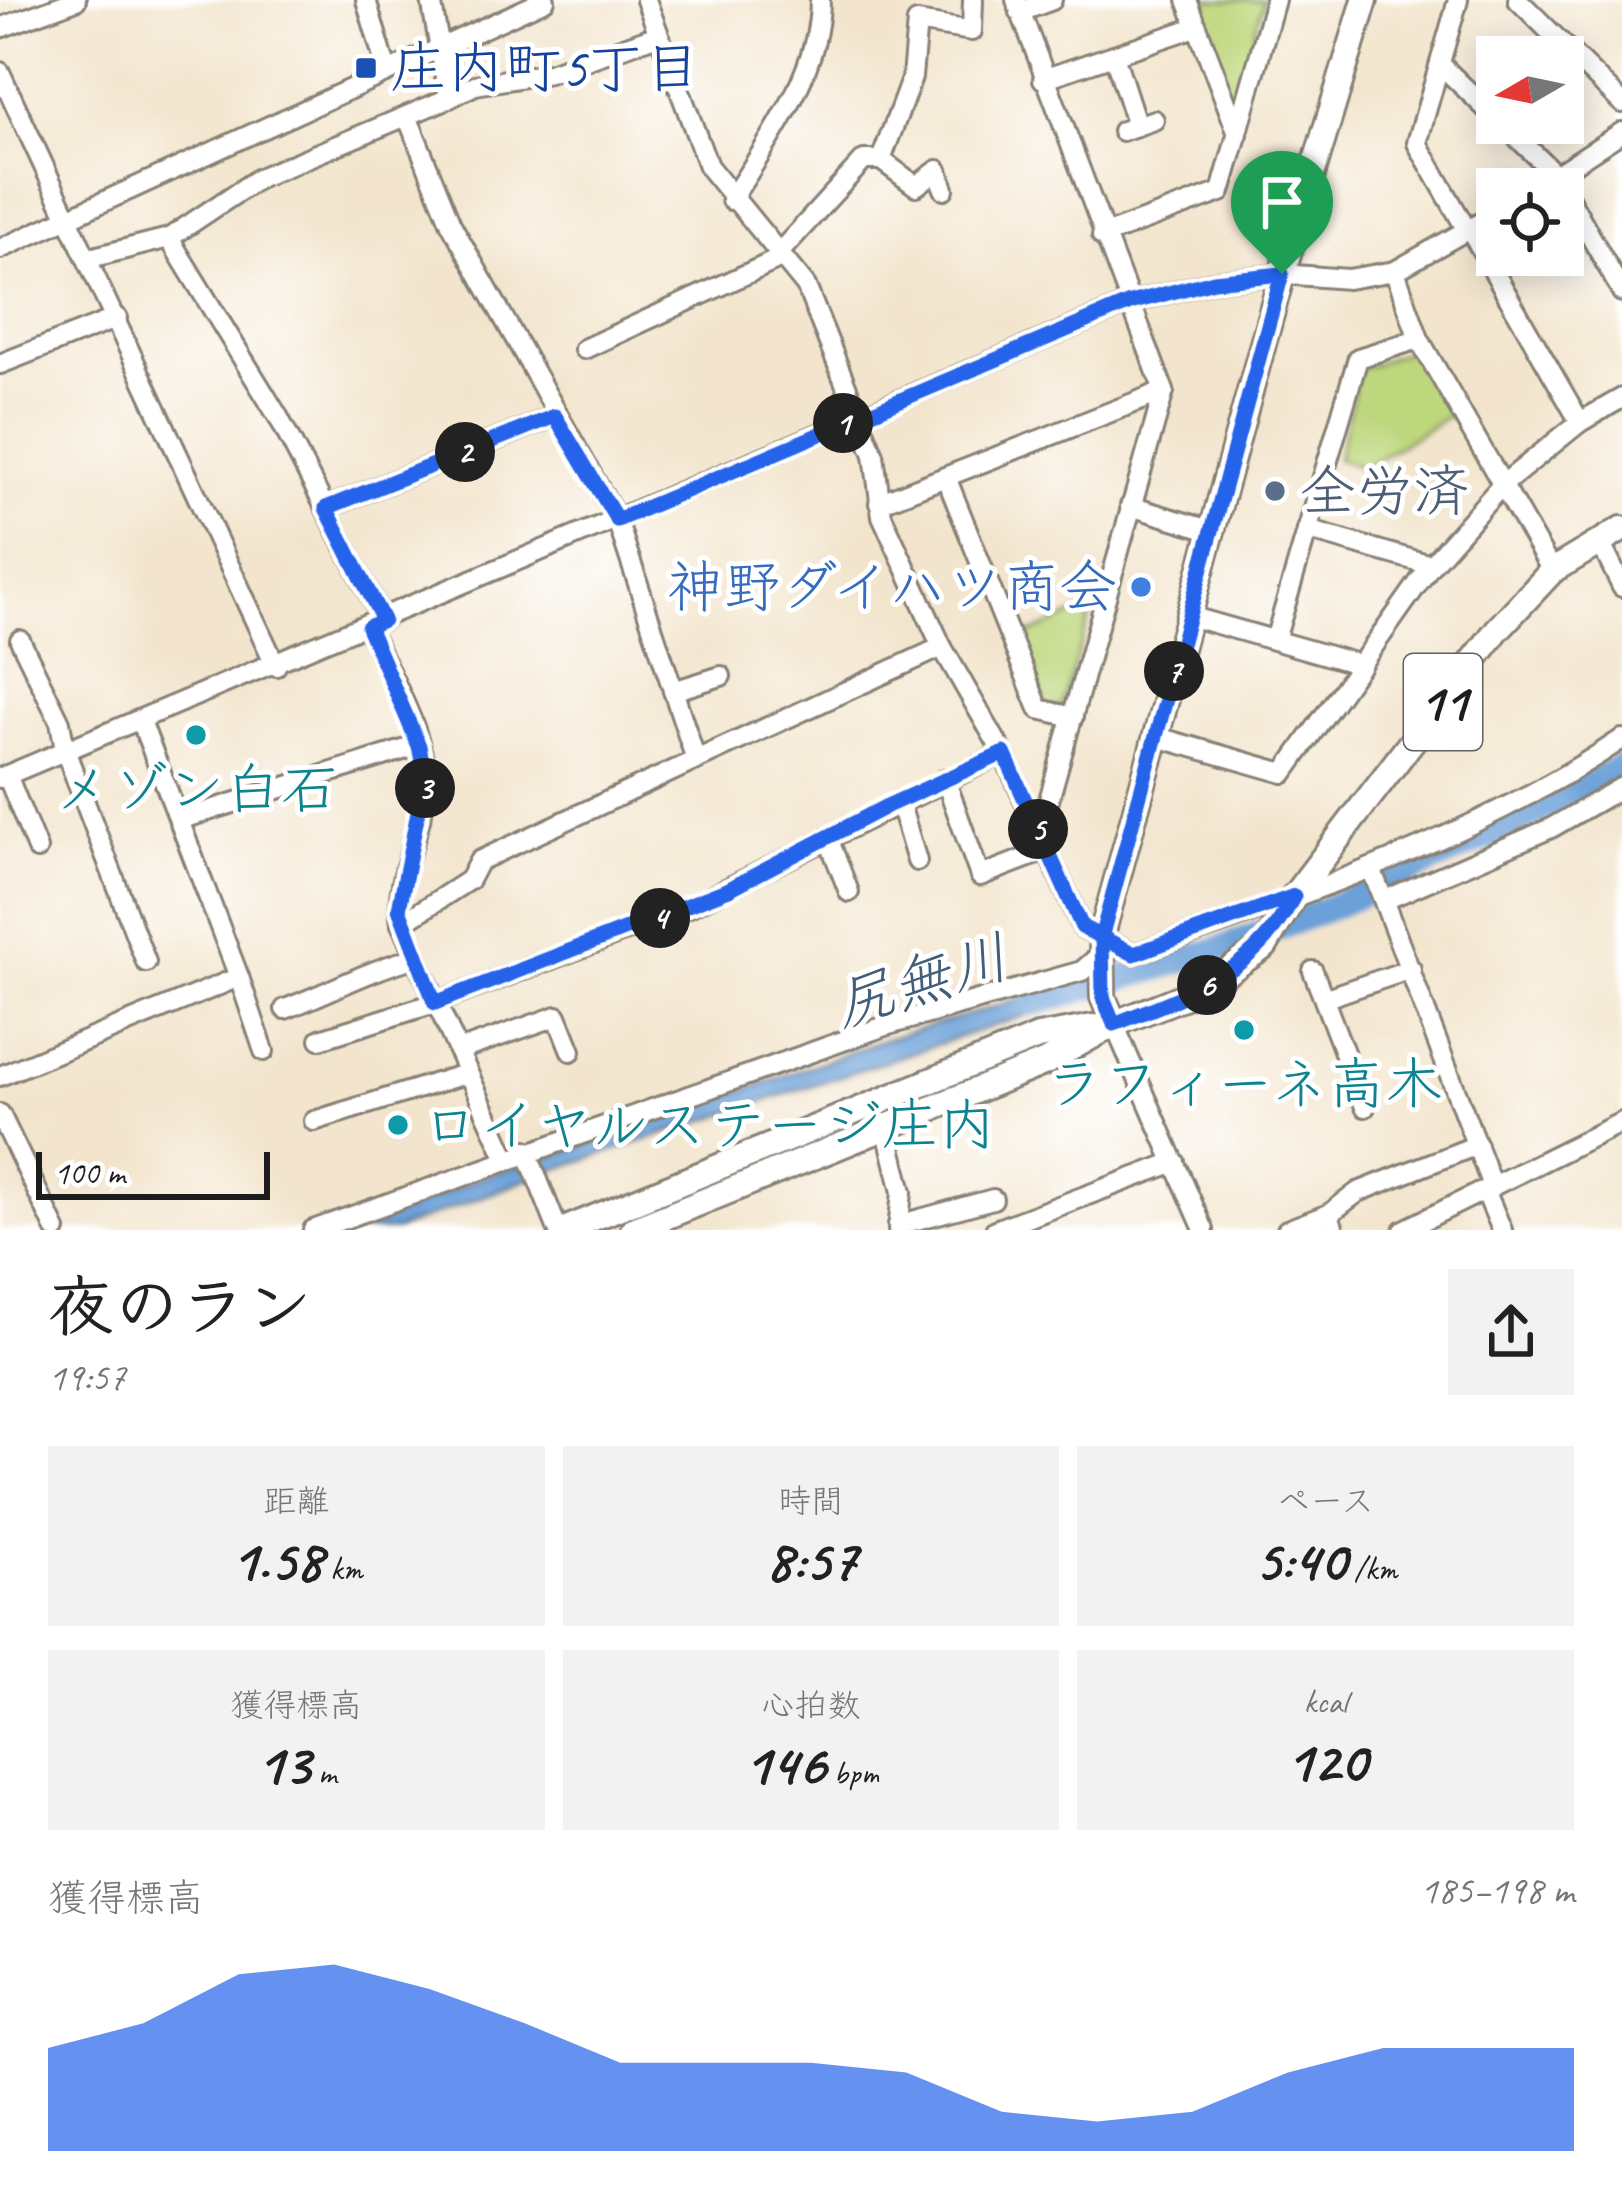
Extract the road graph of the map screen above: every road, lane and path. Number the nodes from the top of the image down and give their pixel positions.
1 (76, 0) edge
2 (366, 0) edge
3 (431, 0) edge
4 (545, 0) edge
5 (646, 0) edge
6 (820, 0) edge
7 (973, 0) edge
8 (1052, 0) edge
9 (1187, 0) edge
10 (1275, 0) edge
11 (1365, 0) edge
12 (1458, 0) edge
13 (1519, 0) edge
14 (1018, 6) edge
15 (1196, 27) junction
16 (0, 28) edge
17 (658, 35) junction
18 (441, 46) junction
19 (1114, 55) junction
20 (1440, 64) junction
21 (388, 71) junction
22 (0, 74) edge
23 (1043, 79) junction
24 (449, 98) junction
25 (1476, 99) edge
26 (1622, 103) edge
27 (407, 116) junction
28 (1138, 126) dead end
29 (1622, 132) edge
30 (1238, 134) junction
31 (1523, 144) edge
32 (881, 160) junction
33 (1549, 168) edge
34 (1567, 168) edge
35 (944, 189) dead end
36 (731, 200) junction
37 (71, 218) junction
38 (1584, 225) edge
39 (1476, 226) edge
40 (1469, 231) junction
41 (1102, 236) junction
42 (169, 238) junction
43 (0, 249) edge
44 (779, 256) junction
45 (90, 258) junction
46 (1395, 271) junction
47 (1282, 274) junction
48 (1622, 292) edge
49 (1130, 303) junction
50 (117, 318) junction
51 (1418, 340) junction
52 (584, 349) dead end
53 (0, 364) edge
54 (1163, 391) junction
55 (1622, 398) edge
56 (555, 416) junction
57 (859, 416) junction
58 (1580, 422) junction
59 (946, 478) junction
60 (1502, 486) junction
61 (879, 503) junction
62 (1130, 506) junction
63 (326, 508) junction
64 (617, 520) junction
65 (1307, 530) junction
66 (1213, 531) junction
67 (1611, 535) edge
68 (1431, 565) junction
69 (1552, 571) junction
70 (1622, 587) edge
71 (1190, 616) junction
72 (376, 623) junction
73 (20, 640) dead end
74 (1275, 640) junction
75 (942, 647) junction
76 (1361, 665) junction
77 (276, 666) junction
78 (721, 676) dead end
79 (673, 691) junction
80 (1073, 717) junction
81 (141, 721) junction
82 (1156, 737) junction
83 (1622, 739) edge
84 (419, 746) junction
85 (65, 750) junction
86 (1004, 753) junction
87 (696, 760) junction
88 (3, 776) edge
89 (945, 778) junction
90 (1622, 787) edge
91 (899, 801) junction
92 (178, 820) junction
93 (828, 838) junction
94 (1044, 841) junction
95 (37, 849) dead end
96 (917, 861) dead end
97 (1373, 872) junction
98 (848, 892) dead end
99 (1385, 898) junction
100 (1293, 900) junction
101 (401, 924) junction
102 (414, 958) junction
103 (146, 962) dead end
104 (1101, 965) junction
105 (1411, 969) junction
106 (1313, 971) dead end
107 (239, 977) junction
108 (1326, 998) junction
109 (435, 1003) junction
110 (285, 1009) dead end
111 (1114, 1024) junction
112 (320, 1039) dead end
113 (263, 1051) dead end
114 (571, 1051) dead end
115 (458, 1052) junction
116 (468, 1073) junction
117 (0, 1076) edge
118 (1365, 1107) dead end
119 (0, 1114) edge
120 (314, 1121) dead end
121 (1622, 1122) edge
122 (886, 1127) junction
123 (1477, 1145) junction
124 (527, 1154) junction
125 (506, 1157) junction
126 (1174, 1162) junction
127 (1489, 1188) junction
128 (993, 1199) dead end
129 (1331, 1222) edge
130 (898, 1228) edge
131 (56, 1230) edge
132 (313, 1230) edge
133 (561, 1230) edge
134 (634, 1230) edge
135 (995, 1230) edge
136 (1204, 1230) edge
137 (1287, 1230) edge
138 (1403, 1230) edge
139 (1502, 1230) edge

1 - 16 street
2 - 21 street
3 - 18 street
4 - 18 street
5 - 17 street
6 - 36 street
7 - 32 street
8 - 14 street
9 - 15 street
10 - 30 street
11 - 47 main road
12 - 20 street
13 - 26 street
14 - 23 street
15 - 19 street
15 - 30 street
17 - 24 street
17 - 36 street
18 - 21 street
18 - 24 street
19 - 23 street
19 - 28 street
20 - 25 street
20 - 40 street
21 - 37 street
22 - 37 street
23 - 41 street
24 - 27 street
27 - 42 street
27 - 56 street
29 - 34 street
30 - 41 street
31 - 33 street
32 - 35 street
32 - 44 street
36 - 44 street
37 - 43 street
37 - 45 street
38 - 48 street
39 - 40 street
40 - 46 street
40 - 58 street
41 - 49 street
42 - 45 street
42 - 63 street
44 - 52 street
44 - 57 street
45 - 50 street
46 - 47 street
46 - 51 street
47 - 49 street
47 - 66 main road
49 - 54 street
49 - 57 street
50 - 53 street
50 - 77 street
51 - 60 street
51 - 65 street
54 - 59 street
54 - 62 street
55 - 58 street
56 - 63 street
56 - 64 street
57 - 61 street
57 - 64 street
58 - 60 street
59 - 61 street
59 - 80 street
60 - 68 street
60 - 69 street
61 - 75 street
62 - 66 street
62 - 80 street
63 - 72 street
64 - 72 street
64 - 79 street
65 - 68 street
65 - 74 street
66 - 71 main road
67 - 69 main road, 11
67 - 70 street
68 - 76 street
69 - 100 main road, 11
71 - 74 street
71 - 82 main road
72 - 77 street
72 - 84 street
73 - 85 street
74 - 76 street
75 - 86 street
75 - 87 street
76 - 82 street
77 - 81 street
78 - 79 street
79 - 87 street
80 - 94 street
81 - 85 street
81 - 92 street
82 - 104 main road
83 - 97 street
84 - 92 street
84 - 101 street
85 - 88 street
85 - 103 street
86 - 89 street
86 - 94 street
87 - 101 street
88 - 95 street
89 - 91 street
89 - 94 street
90 - 99 street
91 - 93 street
91 - 96 street
92 - 107 street
93 - 98 street
93 - 109 street
94 - 104 street
97 - 99 street
97 - 100 street
99 - 105 street
100 - 104 street
100 - 111 main road, 11
101 - 102 street
102 - 109 street
102 - 110 street
104 - 111 main road
104 - 124 street
105 - 108 street
105 - 123 street
106 - 108 street
107 - 113 street
107 - 117 street
108 - 118 street
109 - 112 street
109 - 115 street
111 - 122 main road, 11
111 - 126 street
111 - 133 main road, 11
114 - 115 street
115 - 116 street
116 - 120 street
116 - 125 street
119 - 131 street
121 - 127 street
122 - 130 street
122 - 134 main road, 11
123 - 127 street
123 - 129 street
124 - 125 street
124 - 133 street
125 - 132 street
126 - 135 street
126 - 136 street
127 - 138 street
127 - 139 street
128 - 130 street
129 - 137 street

